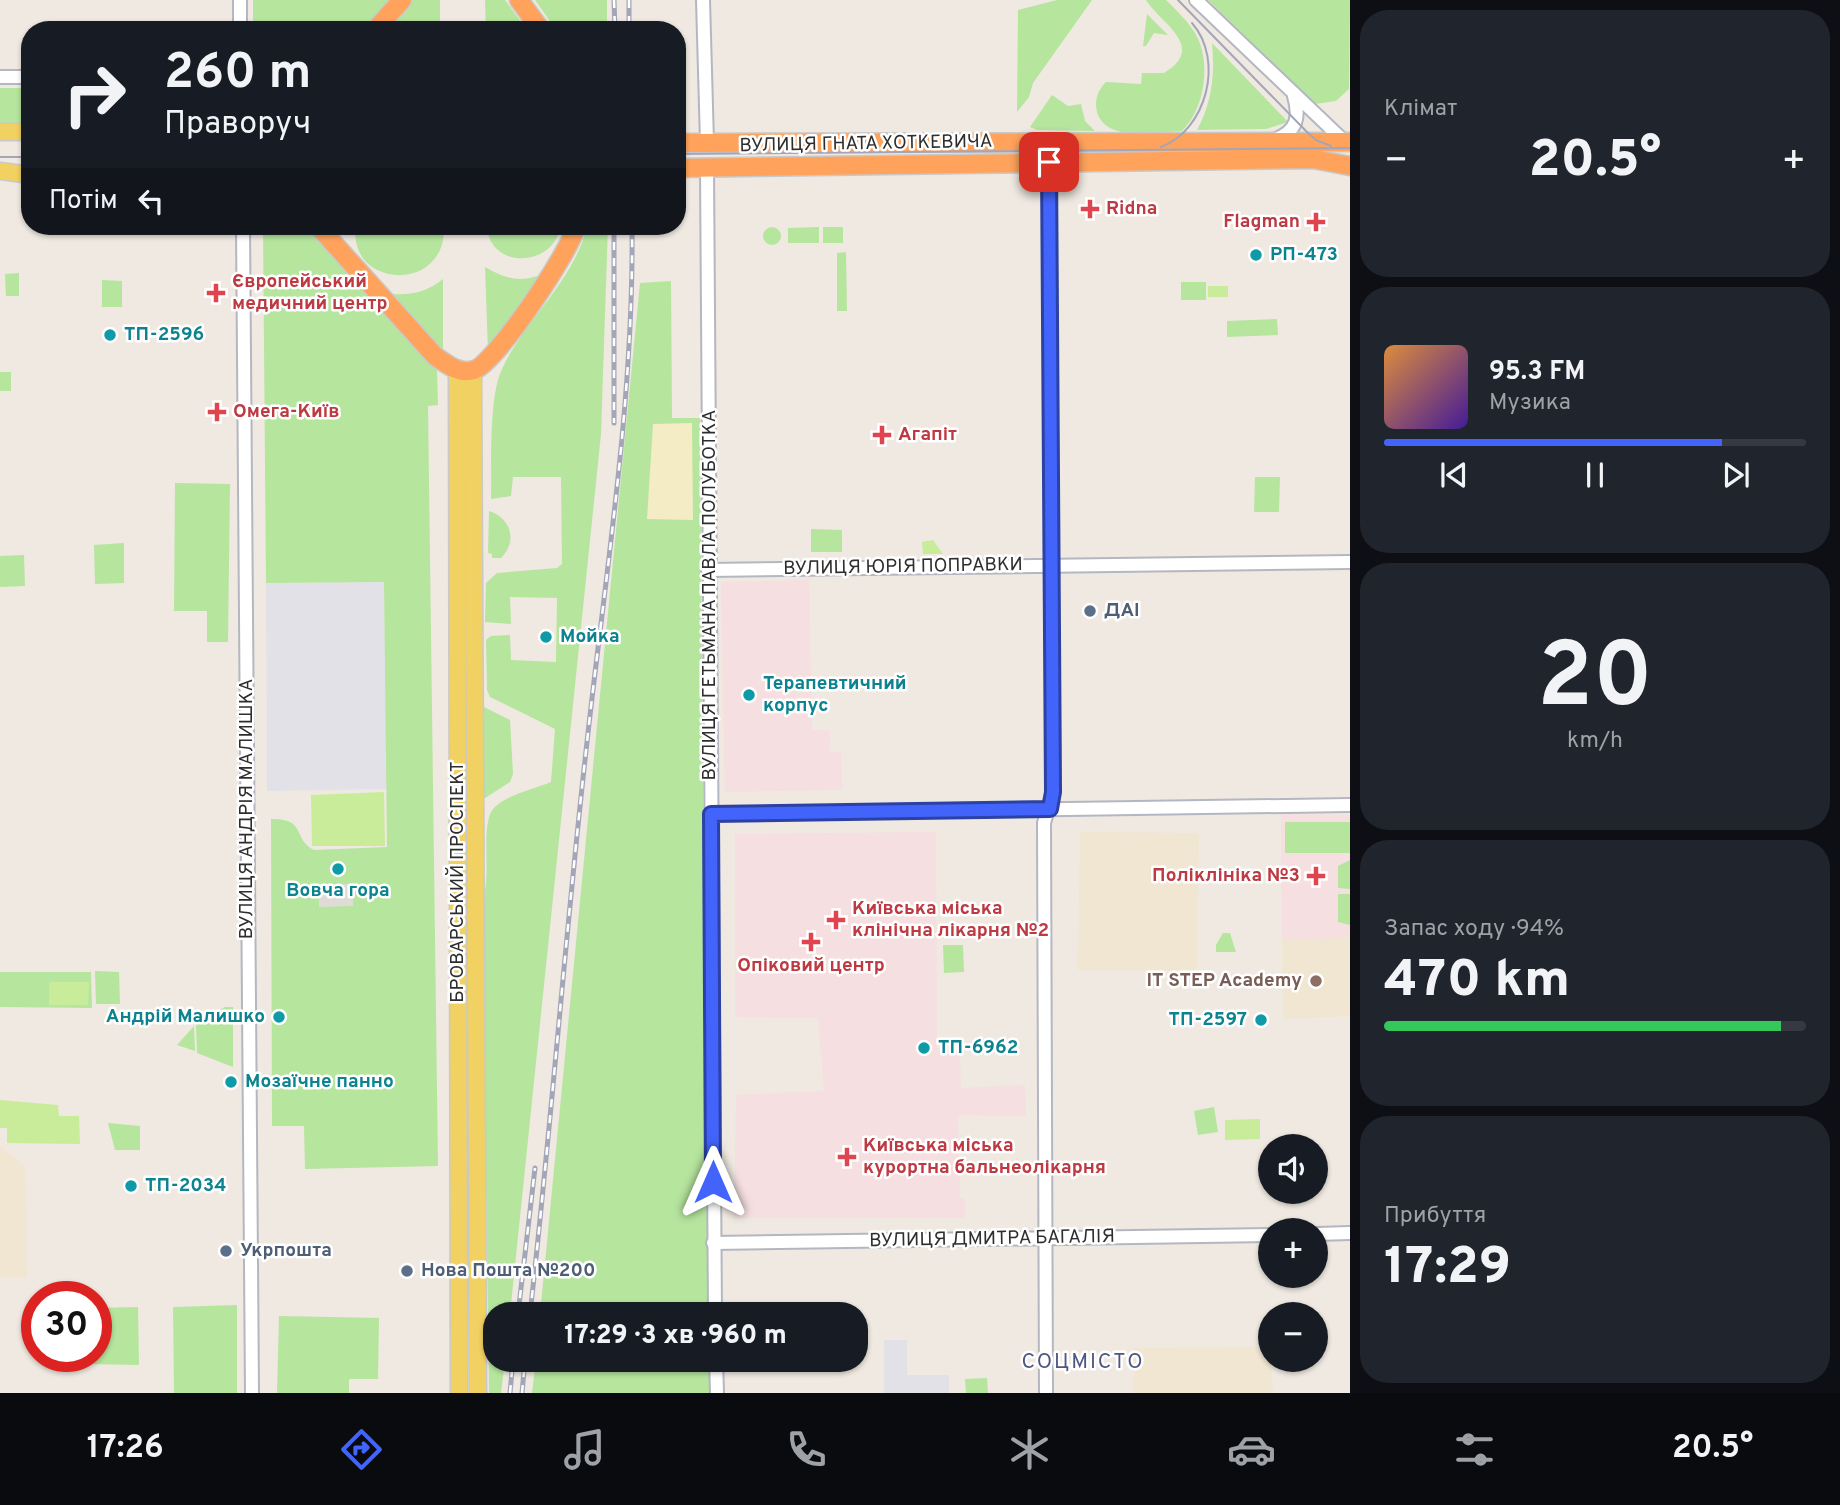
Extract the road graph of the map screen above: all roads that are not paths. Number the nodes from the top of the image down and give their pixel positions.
1 (240, 0) edge
2 (402, 0) edge
3 (519, 0) edge
4 (703, 0) edge
5 (1196, 0) edge
6 (240, 21) edge
7 (383, 21) edge
8 (534, 21) edge
9 (0, 77) edge
10 (21, 77) edge
11 (1294, 95) junction
12 (0, 132) edge
13 (21, 132) edge
14 (1270, 141) junction
15 (1349, 141) edge
16 (707, 142) junction
17 (686, 143) edge
18 (1331, 161) junction
19 (1049, 162) junction
20 (1350, 166) edge
21 (686, 168) edge
22 (707, 169) junction
23 (1350, 175) edge
24 (243, 235) edge
25 (326, 235) edge
26 (572, 235) edge
27 (465, 370) junction
28 (1350, 562) edge
29 (1053, 565) junction
30 (708, 570) junction
31 (1350, 804) edge
32 (1050, 809) junction
33 (711, 814) junction
34 (1350, 1233) edge
35 (1328, 1234) edge
36 (1258, 1235) edge
37 (1046, 1238) junction
38 (713, 1244) junction
39 (715, 1302) edge
40 (716, 1372) edge
41 (253, 1393) edge
42 (459, 1393) edge
43 (478, 1393) edge
44 (717, 1393) edge
45 (1046, 1393) edge

1 - 6 street
2 - 7 highway
3 - 8 highway
4 - 16 street
5 - 11 street
9 - 10 street
11 - 14 street
11 - 15 street
12 - 13 main road
14 - 15 highway, ВУЛИЦЯ ГНАТА ХОТКЕВИЧА
14 - 16 highway, ВУЛИЦЯ ГНАТА ХОТКЕВИЧА
16 - 17 highway, ВУЛИЦЯ ГНАТА ХОТКЕВИЧА
18 - 19 highway, ВУЛИЦЯ ГНАТА ХОТКЕВИЧА
18 - 20 highway, ВУЛИЦЯ ГНАТА ХОТКЕВИЧА
18 - 23 street
19 - 22 highway, ВУЛИЦЯ ГНАТА ХОТКЕВИЧА
19 - 29 street
21 - 22 highway, ВУЛИЦЯ ГНАТА ХОТКЕВИЧА
22 - 30 street, ВУЛИЦЯ ГЕТЬМАНА ПАВЛА ПОЛУБОТКА
24 - 41 street, ВУЛИЦЯ АНДРІЯ МАЛИШКА
25 - 27 highway
26 - 27 highway
27 - 42 main road, БРОВАРСЬКИЙ ПРОСПЕКТ
27 - 43 main road, БРОВАРСЬКИЙ ПРОСПЕКТ
28 - 29 street, ВУЛИЦЯ ЮРІЯ ПОПРАВКИ
29 - 30 street, ВУЛИЦЯ ЮРІЯ ПОПРАВКИ
29 - 32 street
30 - 33 street, ВУЛИЦЯ ГЕТЬМАНА ПАВЛА ПОЛУБОТКА
31 - 32 street
32 - 33 street
32 - 37 street
33 - 38 street, ВУЛИЦЯ ГЕТЬМАНА ПАВЛА ПОЛУБОТКА
34 - 35 street
36 - 37 street, ВУЛИЦЯ ДМИТРА БАГАЛІЯ
37 - 38 street, ВУЛИЦЯ ДМИТРА БАГАЛІЯ
37 - 45 street
38 - 39 street, ВУЛИЦЯ ГЕТЬМАНА ПАВЛА ПОЛУБОТКА
40 - 44 street

